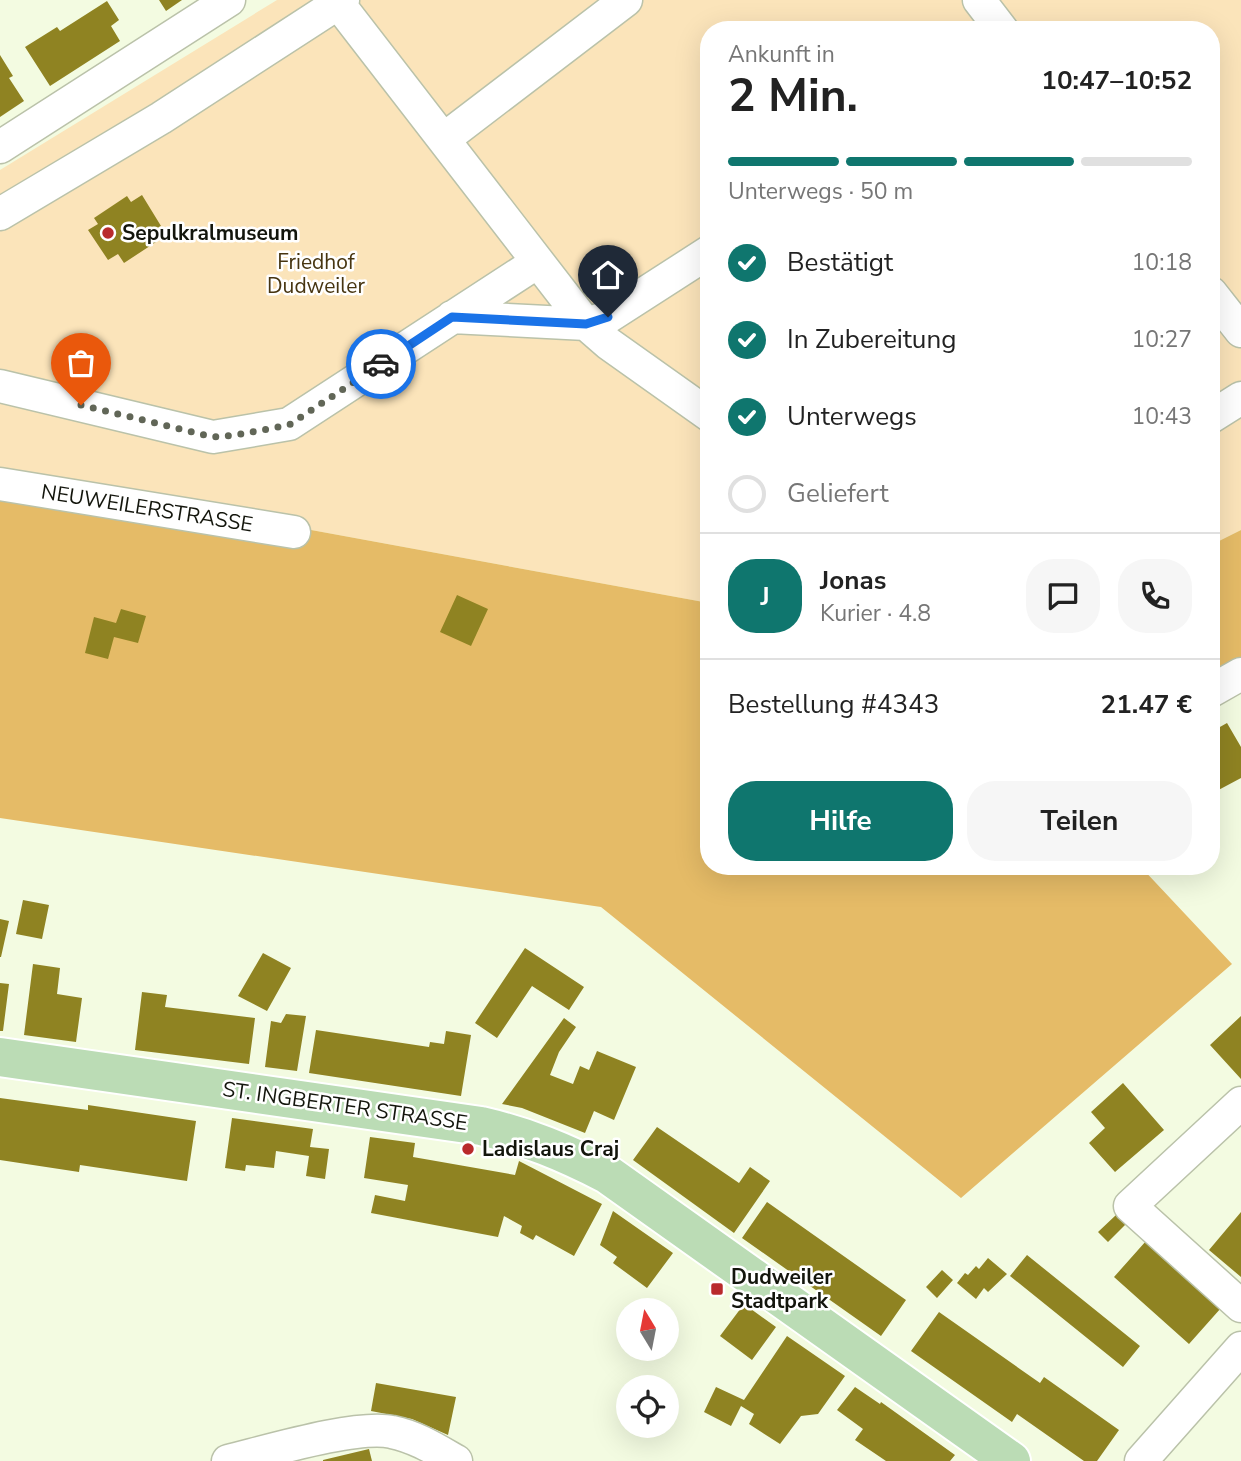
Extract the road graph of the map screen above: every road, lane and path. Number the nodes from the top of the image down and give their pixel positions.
1 (229, 0) edge
2 (626, 0) edge
3 (979, 0) edge
4 (341, 2) edge
5 (995, 21) edge
6 (444, 139) junction
7 (0, 147) edge
8 (0, 214) edge
9 (700, 258) edge
10 (536, 262) junction
11 (1220, 304) edge
12 (452, 317) junction
13 (586, 324) junction
14 (1241, 331) edge
15 (0, 386) edge
16 (1241, 398) edge
17 (700, 409) edge
18 (1220, 411) edge
19 (0, 484) edge
20 (294, 532) dead end
21 (1241, 674) edge
22 (1220, 686) edge
23 (0, 1057) edge
24 (1241, 1103) edge
25 (1241, 1307) edge
26 (1241, 1348) edge
27 (228, 1461) edge
28 (456, 1461) edge
29 (1012, 1461) edge
30 (1141, 1461) edge

1 - 7 street
2 - 6 street
3 - 5 street
4 - 6 street
4 - 8 street
6 - 10 street
9 - 13 street
10 - 12 street
10 - 13 street
11 - 14 street
12 - 13 street
12 - 15 street
13 - 17 street
16 - 18 street
19 - 20 street, NEUWEILERSTRASSE
21 - 22 street
23 - 29 main road, ST. INGBERTER STRASSE
24 - 25 street
26 - 30 street
27 - 28 street

